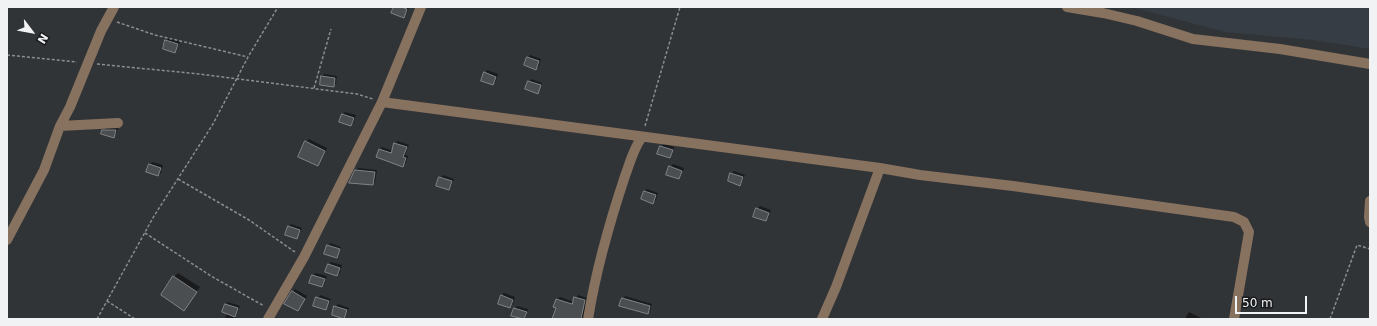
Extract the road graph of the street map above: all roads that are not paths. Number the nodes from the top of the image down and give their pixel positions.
1 (114, 7) edge
2 (421, 7) edge
3 (1067, 7) edge
4 (1370, 64) edge
5 (382, 102) junction
6 (118, 123) dead end
7 (60, 126) junction
8 (642, 137) junction
9 (880, 168) junction
10 (1370, 201) edge
11 (1370, 222) edge
12 (7, 240) edge
13 (270, 315) edge
14 (588, 319) edge
15 (822, 319) edge
16 (1234, 319) edge

1 - 7 street
2 - 5 street
3 - 4 street
5 - 8 street
5 - 13 street
6 - 7 street
7 - 12 street
8 - 9 street
8 - 14 street
9 - 15 street
9 - 16 street
10 - 11 street

